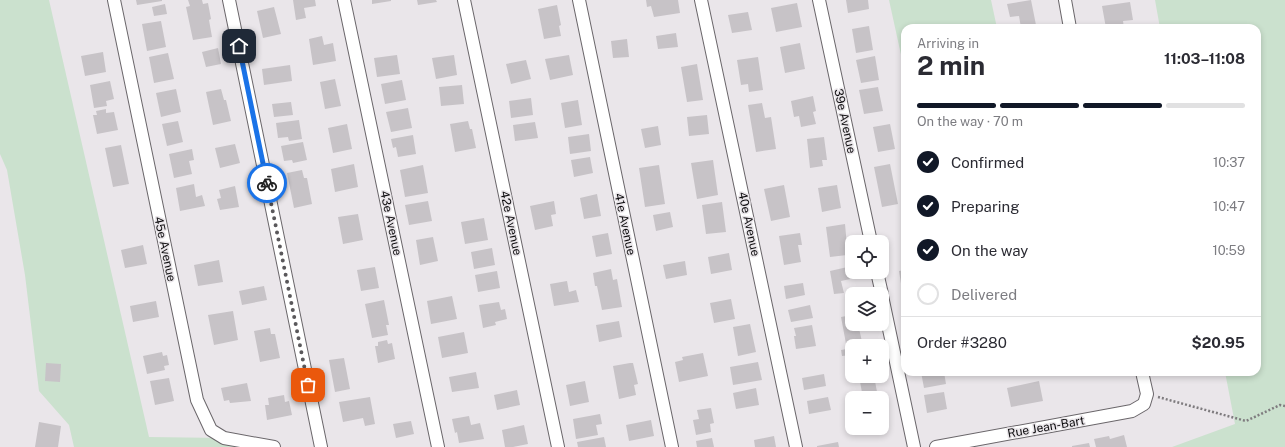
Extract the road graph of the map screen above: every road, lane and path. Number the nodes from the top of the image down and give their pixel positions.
1 (114, 0) edge
2 (229, 0) edge
3 (344, 0) edge
4 (464, 0) edge
5 (579, 0) edge
6 (701, 0) edge
7 (819, 0) edge
8 (1065, 0) edge
9 (1069, 24) edge
10 (869, 235) edge
11 (889, 328) edge
12 (1143, 376) edge
13 (1147, 394) junction
14 (1285, 406) edge
15 (274, 447) edge
16 (321, 447) edge
17 (438, 447) edge
18 (558, 447) edge
19 (672, 447) edge
20 (796, 447) edge
21 (914, 447) edge
22 (936, 447) edge

1 - 15 street, 45e Avenue
2 - 16 street
3 - 17 street, 43e Avenue
4 - 18 street, 42e Avenue
5 - 19 street, 41e Avenue
6 - 20 street, 40e Avenue
7 - 10 street, 39e Avenue
8 - 9 street
11 - 21 street
12 - 13 street
13 - 14 path
13 - 22 street, Rue Jean-Bart

